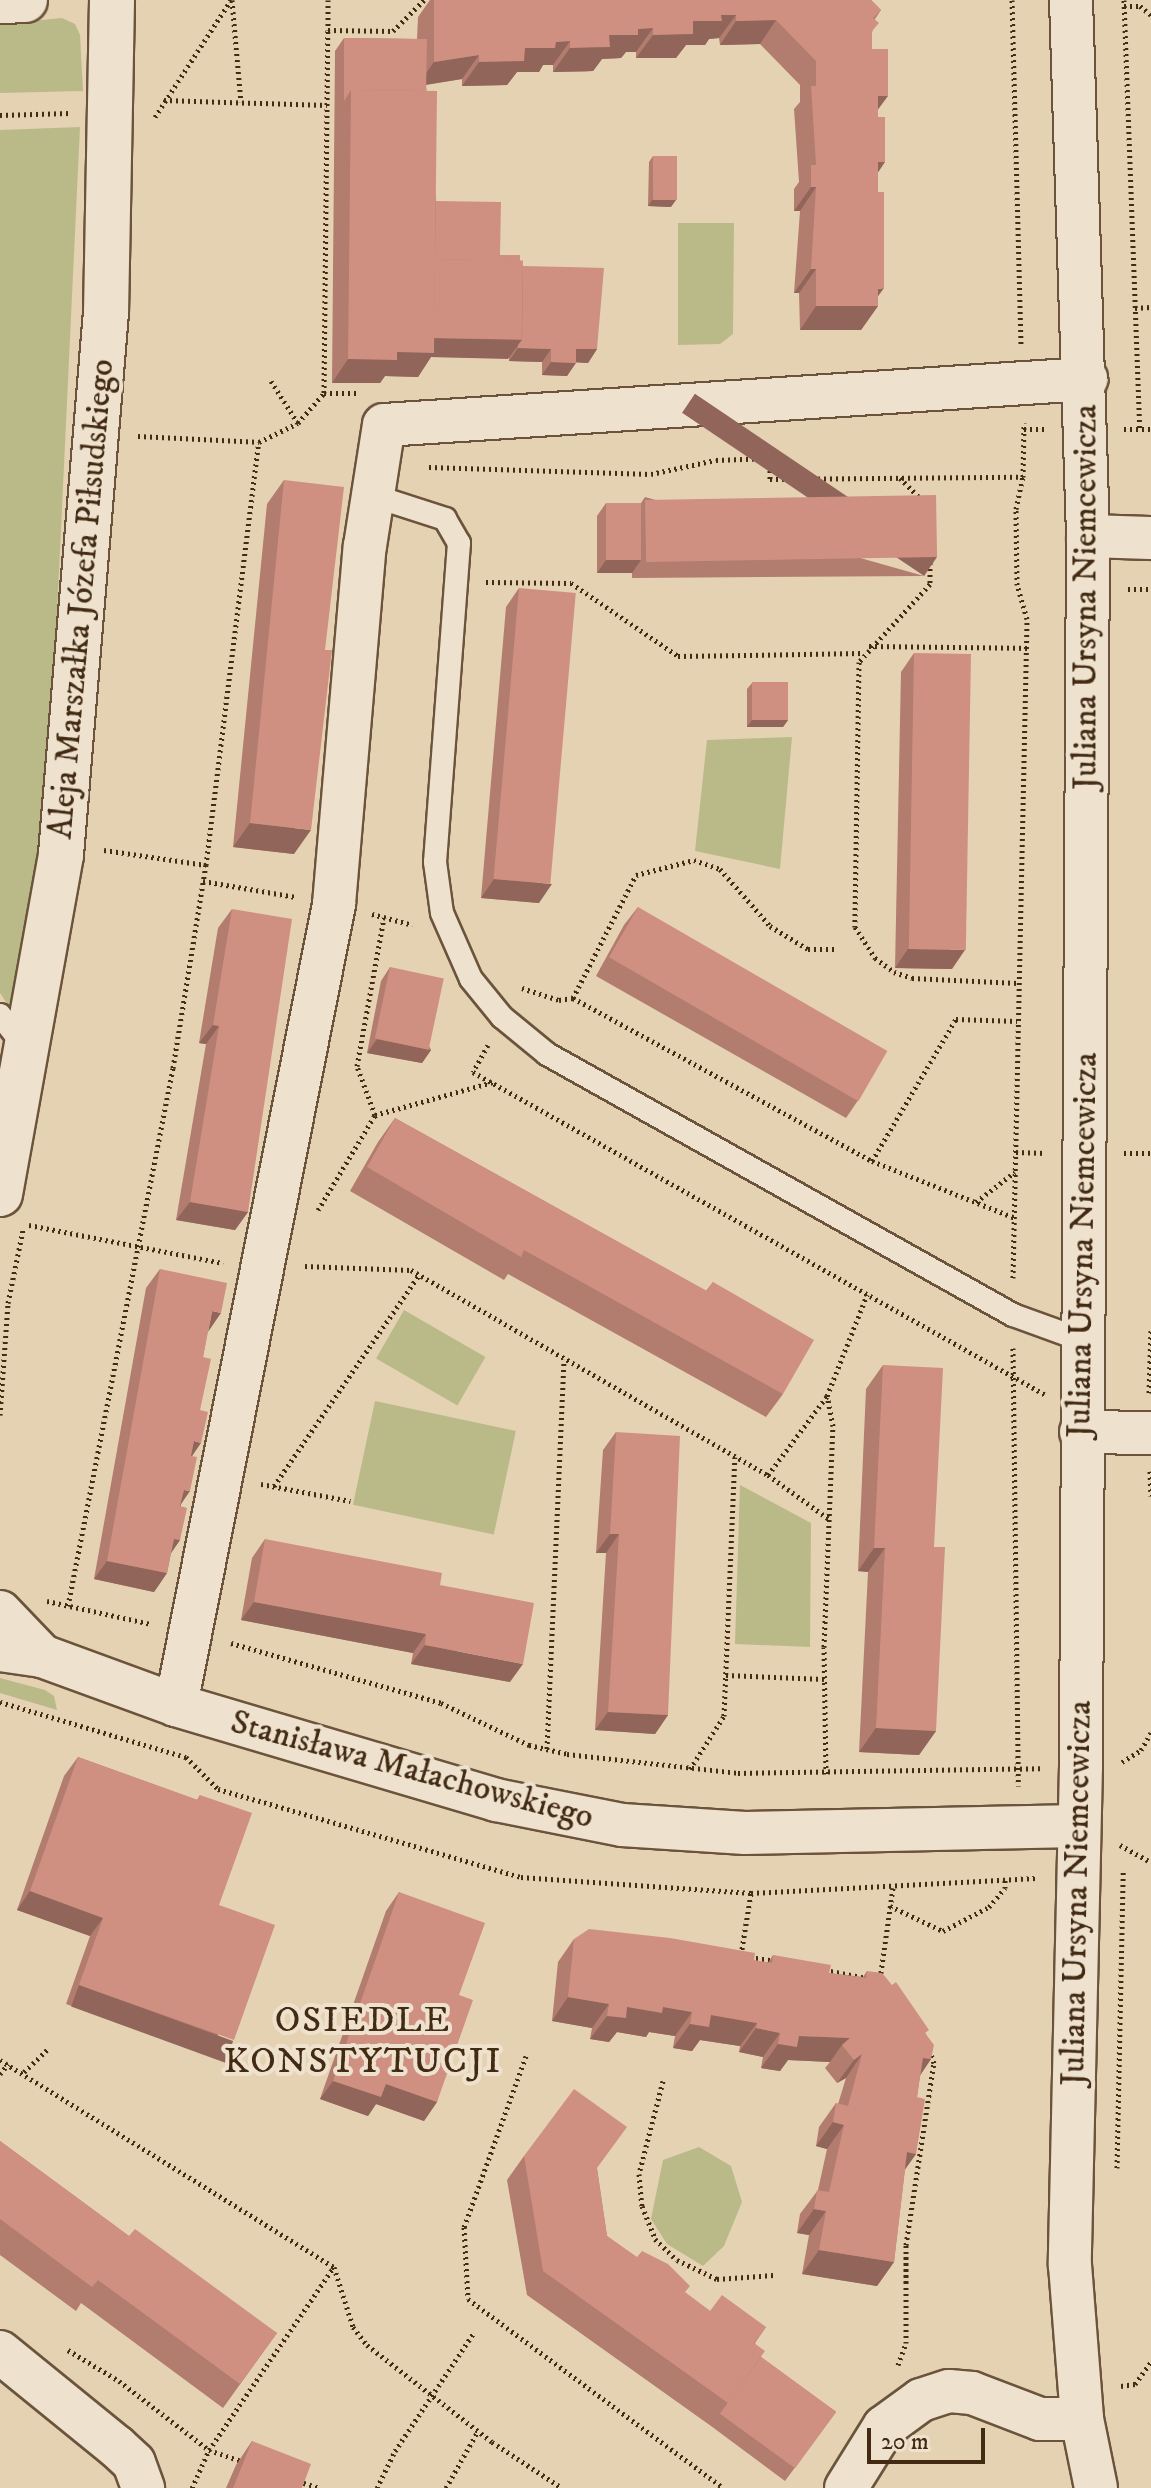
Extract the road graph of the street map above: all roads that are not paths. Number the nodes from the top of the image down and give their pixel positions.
1 (25, 0) edge
2 (112, 0) edge
3 (1071, 0) edge
4 (0, 1) edge
5 (1086, 379) junction
6 (377, 480) junction
7 (1088, 536) junction
8 (1151, 538) edge
9 (0, 1015) edge
10 (29, 1051) junction
11 (12, 1209) edge
12 (1082, 1340) junction
13 (1081, 1432) junction
14 (1151, 1433) edge
15 (16, 1604) edge
16 (0, 1650) edge
17 (42, 1656) junction
18 (176, 1705) junction
19 (1079, 1826) junction
20 (0, 2352) edge
21 (1082, 2419) junction
22 (143, 2488) edge
23 (846, 2488) edge
24 (1096, 2488) edge

1 - 4 street
2 - 10 street, Aleja Marszałka Józefa Piłsudskiego
3 - 5 street, Juliana Ursyna Niemcewicza
5 - 6 street
5 - 7 street, Juliana Ursyna Niemcewicza
6 - 12 lane
6 - 18 street
7 - 8 street
7 - 12 street, Juliana Ursyna Niemcewicza
9 - 10 lane
10 - 11 street, Aleja Marszałka Józefa Piłsudskiego
12 - 13 street, Juliana Ursyna Niemcewicza
13 - 14 street
13 - 19 street, Juliana Ursyna Niemcewicza
15 - 17 street, Stanisława Małachowskiego
16 - 17 street, Stanisława Małachowskiego
17 - 18 street, Stanisława Małachowskiego
18 - 19 street, Stanisława Małachowskiego
19 - 21 street, Juliana Ursyna Niemcewicza
20 - 22 street
21 - 23 street
21 - 24 street, Juliana Ursyna Niemcewicza

